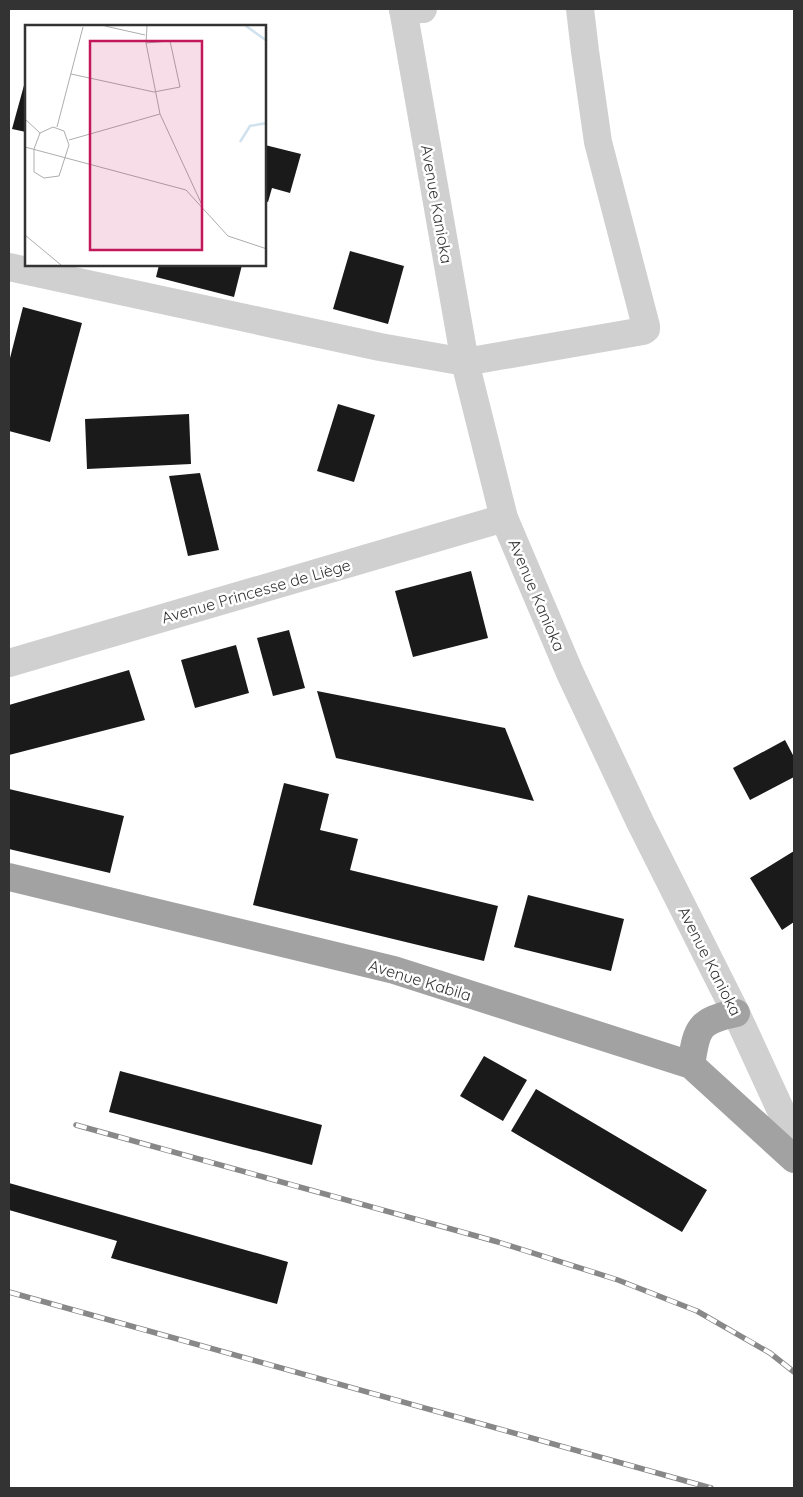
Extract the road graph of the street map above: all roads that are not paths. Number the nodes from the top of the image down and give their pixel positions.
1 (410, 9) edge
2 (580, 9) edge
3 (9, 267) edge
4 (465, 362) junction
5 (504, 518) junction
6 (9, 663) edge
7 (9, 877) edge
8 (736, 1013) junction
9 (691, 1065) junction
10 (794, 1140) edge
11 (794, 1159) edge

1 - 4 street, Avenue Kanioka
2 - 4 street
3 - 4 street
4 - 5 street, Avenue Kanioka
5 - 6 street, Avenue Princesse de Liège
5 - 8 street, Avenue Kanioka
7 - 9 highway, Avenue Kabila
8 - 9 highway
8 - 10 street, Avenue Kanioka
9 - 11 highway, Avenue Kabila

